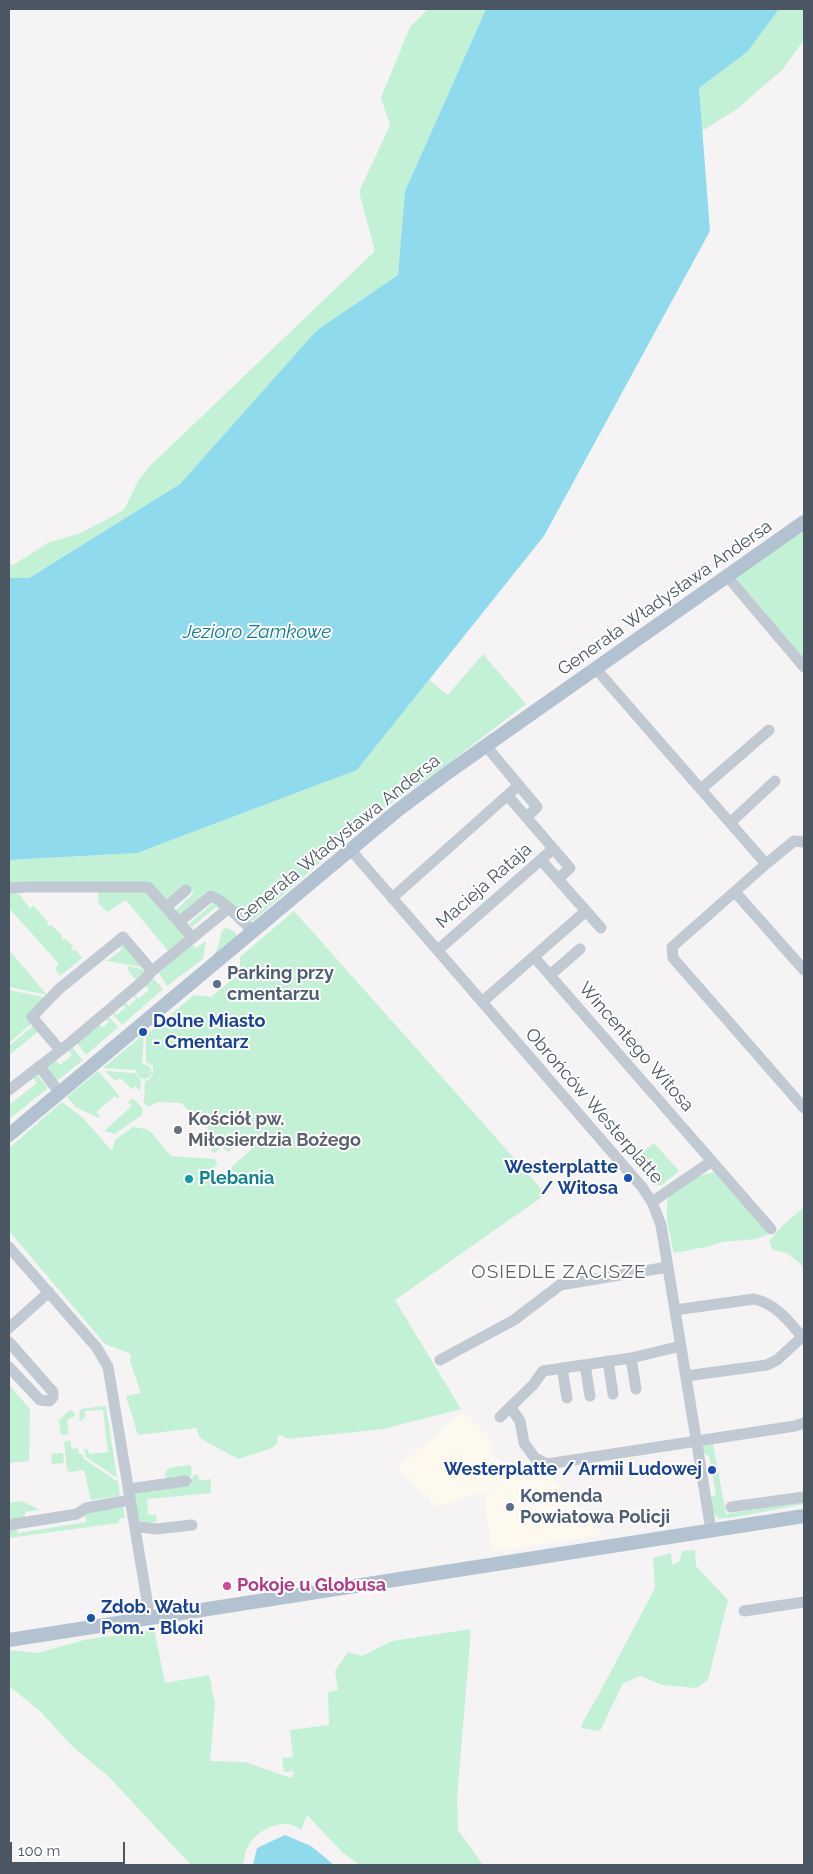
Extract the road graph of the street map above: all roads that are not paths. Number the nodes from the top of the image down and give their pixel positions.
1 (804, 522) edge
2 (727, 576) junction
3 (804, 667) edge
4 (596, 669) junction
5 (769, 730) dead end
6 (486, 746) junction
7 (775, 781) dead end
8 (519, 785) junction
9 (701, 790) junction
10 (508, 796) junction
11 (527, 817) junction
12 (730, 823) junction
13 (804, 842) edge
14 (350, 849) junction
15 (554, 849) junction
16 (541, 860) junction
17 (766, 864) junction
18 (558, 879) junction
19 (9, 888) edge
20 (186, 890) dead end
21 (735, 892) junction
22 (392, 898) junction
23 (166, 907) junction
24 (229, 908) junction
25 (586, 911) junction
26 (179, 922) junction
27 (601, 928) dead end
28 (254, 932) junction
29 (193, 938) junction
30 (580, 949) dead end
31 (438, 950) junction
32 (534, 957) junction
33 (804, 970) edge
34 (152, 971) junction
35 (550, 975) junction
36 (482, 1002) junction
37 (60, 1050) junction
38 (40, 1066) junction
39 (9, 1090) edge
40 (60, 1093) junction
41 (804, 1108) edge
42 (9, 1135) edge
43 (712, 1161) junction
44 (652, 1202) junction
45 (771, 1229) dead end
46 (9, 1247) edge
47 (668, 1268) junction
48 (49, 1292) junction
49 (675, 1310) junction
50 (9, 1328) edge
51 (803, 1338) edge
52 (9, 1342) edge
53 (681, 1346) junction
54 (631, 1358) junction
55 (440, 1360) dead end
56 (608, 1361) junction
57 (585, 1365) junction
58 (9, 1367) edge
59 (562, 1368) junction
60 (686, 1376) junction
61 (636, 1389) dead end
62 (613, 1394) dead end
63 (590, 1396) dead end
64 (567, 1398) dead end
65 (511, 1408) junction
66 (500, 1417) dead end
67 (804, 1423) edge
68 (695, 1442) junction
69 (186, 1480) dead end
70 (129, 1495) junction
71 (804, 1498) edge
72 (732, 1507) dead end
73 (804, 1516) edge
74 (9, 1525) edge
75 (192, 1525) dead end
76 (135, 1528) junction
77 (711, 1530) junction
78 (804, 1602) edge
79 (744, 1611) dead end
80 (150, 1618) junction
81 (9, 1640) edge

1 - 2 main road, Generała Władysława Andersa
2 - 3 street
2 - 4 main road, Generała Władysława Andersa
4 - 6 main road, Generała Władysława Andersa
4 - 9 street
5 - 9 street
6 - 8 street
6 - 14 main road, Generała Władysława Andersa
7 - 12 street
8 - 10 street
8 - 11 street
9 - 12 street
10 - 11 street
10 - 22 street
11 - 15 street
12 - 17 street
13 - 17 street
14 - 22 street, Obrońców Westerplatte
14 - 28 main road, Generała Władysława Andersa
15 - 16 street, Macieja Rataja
15 - 18 street
16 - 18 street
16 - 31 street, Macieja Rataja
17 - 21 street
18 - 25 street
19 - 23 street
20 - 23 street
21 - 33 street
21 - 41 street
22 - 31 street, Obrońców Westerplatte
23 - 26 street
24 - 26 street
24 - 28 street
24 - 29 street
25 - 27 street
25 - 32 street
26 - 29 street
28 - 40 main road, Generała Władysława Andersa
29 - 34 street
30 - 35 street
31 - 36 street, Obrońców Westerplatte
32 - 35 street, Wincentego Witosa
32 - 36 street
34 - 37 street
34 - 37 street
35 - 43 street, Wincentego Witosa
36 - 44 street, Obrońców Westerplatte
37 - 38 street
38 - 39 street
38 - 40 street
40 - 42 main road, Generała Władysława Andersa
43 - 44 street
43 - 45 street, Wincentego Witosa
44 - 47 street, Obrońców Westerplatte
46 - 48 street
47 - 49 street, Obrońców Westerplatte
47 - 55 street
48 - 50 street
48 - 70 street
49 - 51 street
49 - 53 street, Obrońców Westerplatte
51 - 60 street
52 - 58 street
53 - 54 street
53 - 60 street, Obrońców Westerplatte
54 - 56 street
54 - 61 street
56 - 57 street
56 - 62 street
57 - 59 street
57 - 63 street
59 - 64 street
59 - 65 street
60 - 68 street, Obrońców Westerplatte
65 - 66 street
65 - 68 street
67 - 68 street
68 - 77 street, Obrońców Westerplatte
69 - 70 street
70 - 74 street
70 - 76 street
71 - 72 street
73 - 77 main road
75 - 76 street
76 - 80 street
77 - 80 main road
78 - 79 street
80 - 81 main road

